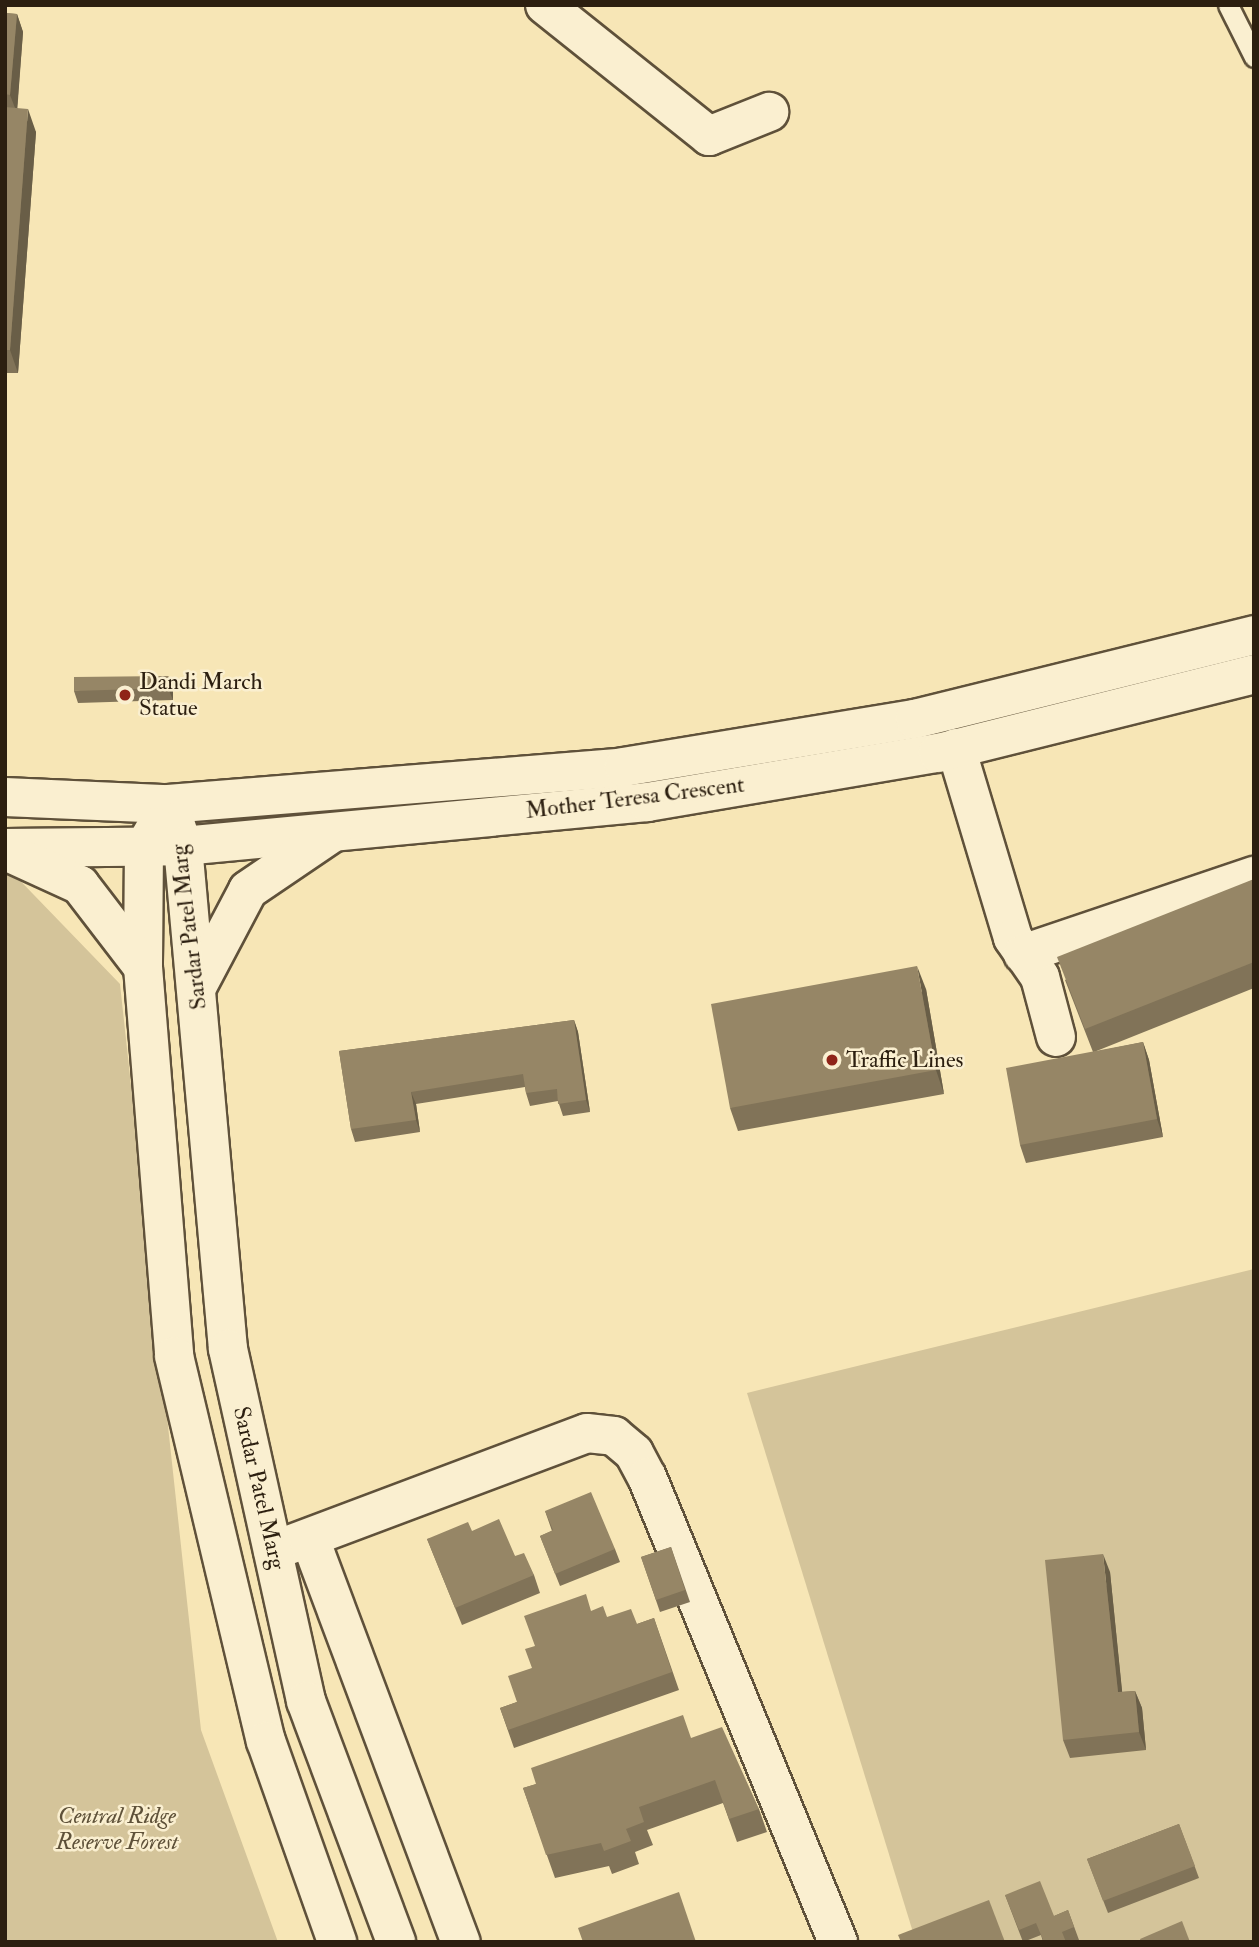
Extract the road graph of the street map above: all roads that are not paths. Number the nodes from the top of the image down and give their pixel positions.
1 (545, 5) edge
2 (1228, 5) edge
3 (1254, 57) edge
4 (769, 113) dead end
5 (1254, 635) edge
6 (1253, 678) edge
7 (956, 748) junction
8 (5, 797) edge
9 (168, 804) junction
10 (340, 828) junction
11 (183, 846) junction
12 (144, 848) junction
13 (5, 850) edge
14 (1254, 876) edge
15 (1023, 954) junction
16 (143, 967) junction
17 (197, 988) junction
18 (1056, 1037) dead end
19 (310, 1539) junction
20 (273, 1551) junction
21 (337, 1942) edge
22 (396, 1942) edge
23 (461, 1942) edge
24 (838, 1942) edge

1 - 4 main road
2 - 3 lane
5 - 9 main road, Mother Teresa Crescent
6 - 7 main road, Mother Teresa Crescent
7 - 10 main road, Mother Teresa Crescent
7 - 15 main road
8 - 9 main road, Mother Teresa Crescent
9 - 11 main road, Sardar Patel Marg
9 - 12 main road, Sardar Patel Marg
10 - 11 main road, Mother Teresa Crescent
10 - 17 main road
11 - 12 main road, Mother Teresa Crescent
11 - 17 main road, Sardar Patel Marg
12 - 13 main road, Mother Teresa Crescent
12 - 16 main road, Sardar Patel Marg
13 - 16 main road
14 - 15 main road
15 - 18 main road
16 - 21 main road, Sardar Patel Marg
17 - 20 main road, Sardar Patel Marg
19 - 20 main road
19 - 23 main road
19 - 24 main road
20 - 22 main road, Sardar Patel Marg

